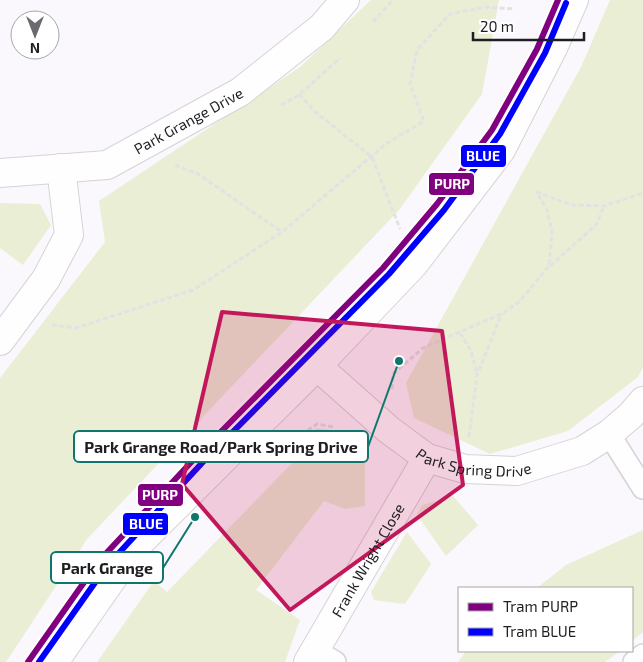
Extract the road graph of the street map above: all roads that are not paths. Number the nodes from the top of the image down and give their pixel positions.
1 (345, 0) edge
2 (574, 0) edge
3 (61, 168) junction
4 (0, 173) edge
5 (7, 331) edge
6 (317, 366) junction
7 (643, 401) edge
8 (609, 434) junction
9 (427, 458) junction
10 (643, 488) edge
11 (643, 655) edge
12 (320, 658) edge
13 (54, 662) edge
14 (634, 662) edge

1 - 3 street, Park Grange Drive
2 - 6 street
3 - 4 street, Park Grange Drive
3 - 5 street
6 - 9 street, Park Spring Drive
6 - 13 street
7 - 8 street, Park Spring Drive
8 - 9 street, Park Spring Drive
8 - 10 lane
9 - 12 street, Frank Wright Close
11 - 14 lane

